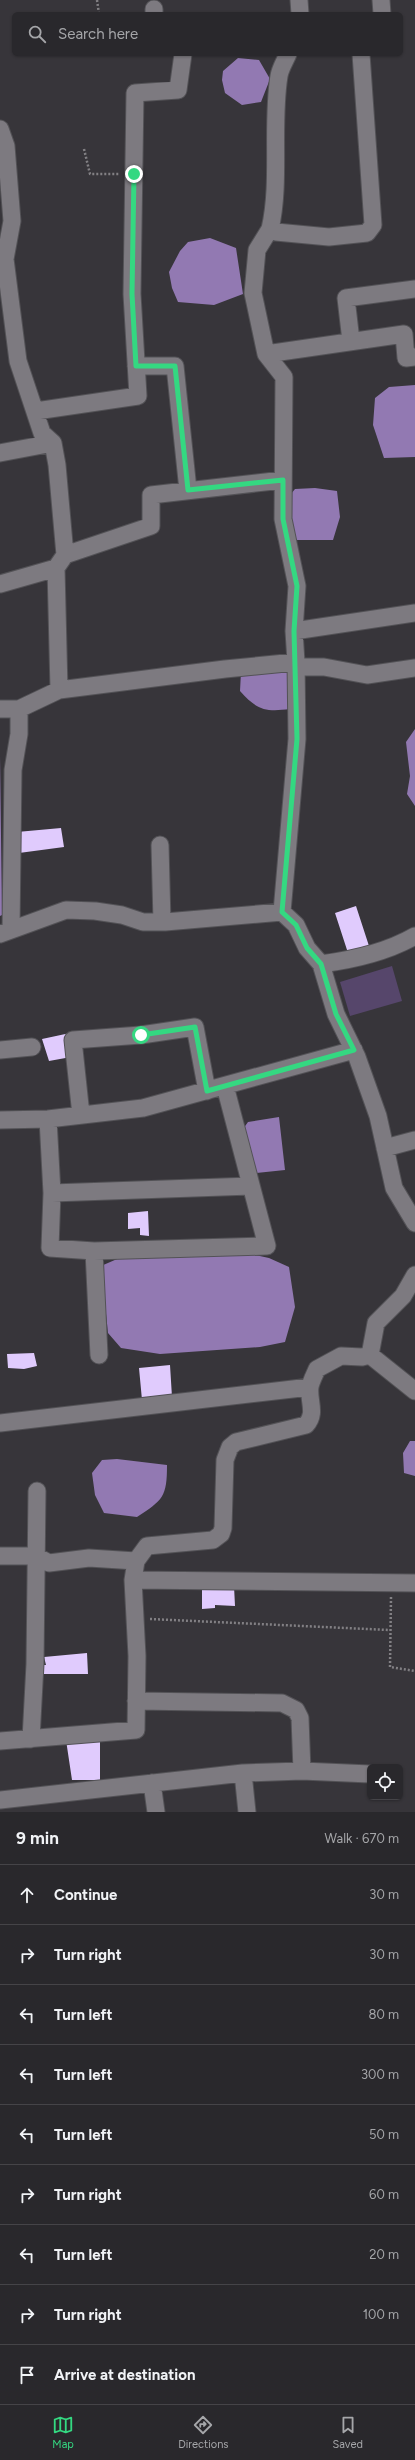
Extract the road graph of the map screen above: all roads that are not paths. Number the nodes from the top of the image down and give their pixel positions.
1 (299, 0) edge
2 (381, 0) edge
3 (300, 12) edge
4 (382, 12) edge
5 (183, 56) edge
6 (287, 56) edge
7 (361, 56) edge
8 (0, 129) edge
9 (270, 229) junction
10 (415, 289) edge
11 (351, 341) junction
12 (266, 354) junction
13 (415, 357) edge
14 (136, 366) junction
15 (36, 411) junction
16 (53, 443) junction
17 (0, 453) edge
18 (283, 480) junction
19 (188, 490) junction
20 (61, 562) junction
21 (0, 584) edge
22 (415, 613) edge
23 (294, 631) junction
24 (296, 664) junction
25 (415, 668) edge
26 (59, 690) junction
27 (0, 709) edge
28 (19, 709) junction
29 (160, 846) dead end
30 (282, 912) junction
31 (162, 922) junction
32 (6, 932) edge
33 (415, 936) edge
34 (321, 964) junction
35 (32, 1047) dead end
36 (0, 1050) edge
37 (354, 1050) junction
38 (225, 1086) junction
39 (207, 1091) junction
40 (81, 1115) junction
41 (48, 1119) junction
42 (0, 1120) edge
43 (415, 1140) edge
44 (385, 1148) junction
45 (251, 1186) junction
46 (52, 1193) junction
47 (415, 1223) edge
48 (94, 1251) junction
49 (415, 1274) edge
50 (99, 1355) dead end
51 (370, 1355) junction
52 (310, 1387) junction
53 (415, 1391) edge
54 (0, 1423) edge
55 (37, 1491) dead end
56 (0, 1556) edge
57 (36, 1556) junction
58 (136, 1561) junction
59 (133, 1580) junction
60 (415, 1583) edge
61 (136, 1701) junction
62 (31, 1739) junction
63 (0, 1741) edge
64 (302, 1772) junction
65 (243, 1773) junction
66 (367, 1774) edge
67 (152, 1783) junction
68 (0, 1800) edge
69 (156, 1812) edge
70 (247, 1812) edge

1 - 3 street
2 - 4 street
5 - 14 street
6 - 9 street
7 - 9 street
8 - 15 street
9 - 12 street
10 - 11 street
11 - 12 street
11 - 13 street
12 - 18 street
14 - 15 street
14 - 19 street
15 - 16 street
16 - 17 street
16 - 20 street
18 - 19 street
18 - 23 street
19 - 20 street
20 - 21 street
20 - 26 street
22 - 23 street
23 - 24 street
24 - 25 street
24 - 26 street
24 - 30 street
26 - 28 street
27 - 28 street
28 - 32 street
29 - 31 street
30 - 31 street
30 - 34 street
31 - 32 street
33 - 34 street
34 - 37 street
35 - 36 street
37 - 38 street
37 - 44 street
38 - 39 street
38 - 45 street
39 - 40 street
39 - 40 street
40 - 41 street
41 - 42 street
41 - 46 street
43 - 44 street
44 - 47 street
45 - 46 street
45 - 48 street
46 - 48 street
48 - 50 street
49 - 51 street
51 - 52 street
51 - 53 street
52 - 54 street
52 - 58 street
55 - 57 street
56 - 57 street
57 - 58 street
57 - 62 street
58 - 59 street
59 - 60 street
59 - 61 street
61 - 62 street
61 - 64 street
62 - 63 street
64 - 65 street
64 - 66 street
65 - 67 street
65 - 70 street
67 - 68 street
67 - 69 street

